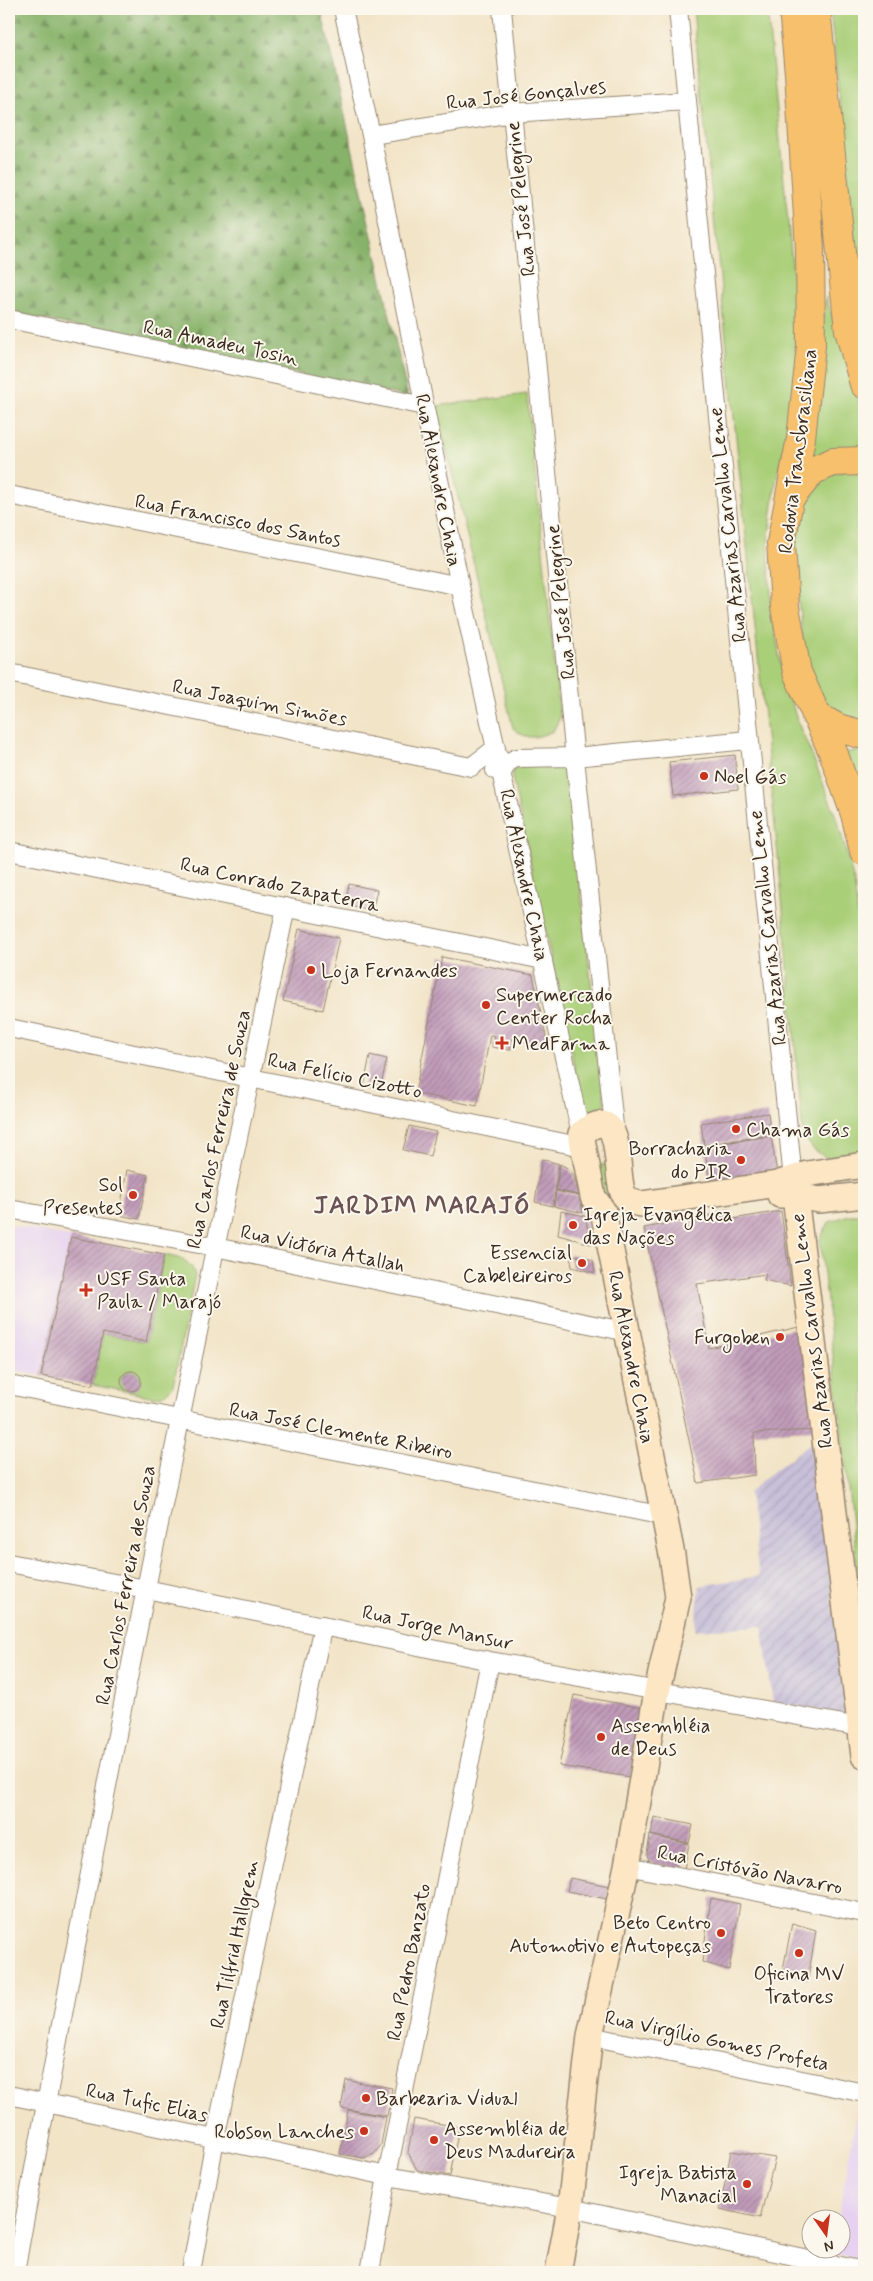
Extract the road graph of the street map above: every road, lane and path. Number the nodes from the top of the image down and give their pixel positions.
1 (343, 9) edge
2 (502, 9) edge
3 (678, 9) edge
4 (793, 9) edge
5 (816, 9) edge
6 (686, 100) junction
7 (512, 113) junction
8 (371, 135) junction
9 (9, 319) edge
10 (864, 384) edge
11 (424, 406) junction
12 (864, 461) edge
13 (9, 496) edge
14 (791, 497) junction
15 (460, 586) junction
16 (9, 672) edge
17 (816, 716) junction
18 (864, 735) edge
19 (748, 736) junction
20 (496, 748) junction
21 (574, 753) junction
22 (471, 766) junction
23 (502, 773) junction
24 (9, 851) edge
25 (864, 851) edge
26 (286, 907) junction
27 (543, 960) junction
28 (9, 1028) edge
29 (251, 1077) junction
30 (616, 1143) junction
31 (583, 1146) junction
32 (864, 1165) edge
33 (794, 1188) junction
34 (864, 1195) edge
35 (9, 1209) edge
36 (603, 1211) junction
37 (215, 1247) junction
38 (628, 1332) junction
39 (9, 1385) edge
40 (180, 1419) junction
41 (664, 1516) junction
42 (9, 1563) edge
43 (146, 1589) junction
44 (323, 1625) junction
45 (490, 1661) junction
46 (657, 1691) junction
47 (860, 1727) junction
48 (864, 1756) edge
49 (627, 1866) junction
50 (864, 1913) edge
51 (590, 2036) junction
52 (864, 2093) edge
53 (9, 2095) edge
54 (46, 2102) junction
55 (215, 2139) junction
56 (387, 2176) junction
57 (570, 2208) junction
58 (864, 2271) edge
59 (15, 2272) edge
60 (190, 2272) edge
61 (370, 2272) edge
62 (558, 2272) edge

1 - 8 street, Rua Alexandre Chaia
2 - 7 street, Rua José Pelegrine
3 - 6 street, Rua Azarias Carvalho Leme
4 - 14 highway, Rodovia Transbrasiliana
5 - 10 highway
6 - 7 street, Rua José Gonçalves
6 - 19 street, Rua Azarias Carvalho Leme
7 - 8 street, Rua José Gonçalves
7 - 21 street, Rua José Pelegrine
8 - 11 street, Rua Alexandre Chaia
9 - 11 street, Rua Amadeu Tosin
11 - 15 street, Rua Alexandre Chaia
12 - 14 highway
13 - 15 street, Rua Francisco dos Santos
14 - 17 highway, Rodovia Transbrasiliana
15 - 20 street, Rua Alexandre Chaia
16 - 22 street, Rua Joaquim Simões
17 - 18 highway
17 - 25 highway, Rodovia Transbrasiliana
19 - 21 street
19 - 33 street, Rua Azarias Carvalho Leme
20 - 21 street
20 - 22 street
20 - 23 street, Rua Alexandre Chaia
21 - 23 street
21 - 30 street, Rua José Pelegrine
22 - 23 street, Rua Joaquim Simões
23 - 27 street, Rua Alexandre Chaia
24 - 26 street, Rua Conrado Zapaterra
26 - 27 street, Rua Conrado Zapaterra
26 - 29 street, Rua Carlos Ferreira de Souza
27 - 31 street, Rua Alexandre Chaia
28 - 29 street, Rua Felício Cizotto
29 - 31 street, Rua Felício Cizotto
29 - 37 street, Rua Carlos Ferreira de Souza
30 - 31 street
30 - 33 street, Rua José Pelegrine
31 - 36 street, Rua Alexandre Chaia
32 - 33 street
33 - 34 street
33 - 36 street
33 - 47 street, Rua Azarias Carvalho Leme
35 - 37 street, Rua Victória Atallah
36 - 38 street, Rua Alexandre Chaia
37 - 38 street, Rua Victória Atallah
37 - 40 street, Rua Carlos Ferreira de Souza
38 - 41 street, Rua Alexandre Chaia
39 - 40 street, Rua José Clemente Ribeiro
40 - 41 street, Rua José Clemente Ribeiro
40 - 43 street, Rua Carlos Ferreira de Souza
41 - 46 street, Rua Alexandre Chaia
42 - 43 street, Rua Jorge Mansur
43 - 44 street, Rua Jorge Mansur
43 - 54 street, Rua Carlos Ferreira de Souza
44 - 45 street, Rua Jorge Mansur
44 - 55 street, Rua Tilfrid Hallgrem
45 - 46 street, Rua Jorge Mansur
45 - 56 street, Rua Pedro Banzato
46 - 47 street, Rua Jorge Mansur
46 - 49 street, Rua Alexandre Chaia
47 - 48 street, Rua Azarias Carvalho Leme
49 - 50 street, Rua Cristóvão Navarro
49 - 51 street, Rua Alexandre Chaia
51 - 52 street, Rua Virgílio Gomes Profeta
51 - 57 street, Rua Alexandre Chaia
53 - 54 street, Rua Tufic Elias
54 - 55 street, Rua Tufic Elias
54 - 59 street, Rua Carlos Ferreira de Souza
55 - 56 street, Rua Tufic Elias
55 - 60 street, Rua Tilfrid Hallgrem
56 - 57 street, Rua Tufic Elias
56 - 61 street, Rua Pedro Banzato
57 - 58 street, Rua Tufic Elias
57 - 62 street, Rua Alexandre Chaia

